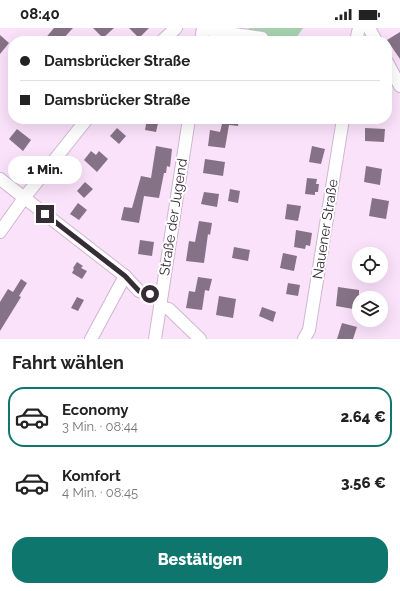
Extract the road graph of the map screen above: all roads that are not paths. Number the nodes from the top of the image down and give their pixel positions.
1 (176, 28) edge
2 (203, 28) edge
3 (167, 36) edge
4 (250, 36) edge
5 (392, 71) edge
6 (400, 86) edge
7 (83, 124) edge
8 (188, 124) edge
9 (343, 124) edge
10 (0, 179) edge
11 (24, 198) junction
12 (0, 232) edge
13 (125, 276) junction
14 (160, 302) junction
15 (91, 339) edge
16 (155, 339) edge
17 (200, 339) edge
18 (304, 339) edge

1 - 3 street
2 - 4 street
5 - 6 street
7 - 11 street
8 - 14 street, Straße der Jugend
9 - 18 street, Nauener Straße
10 - 11 street
11 - 12 street
11 - 13 street
13 - 14 street
13 - 15 street
14 - 16 street, Straße der Jugend
14 - 17 street

